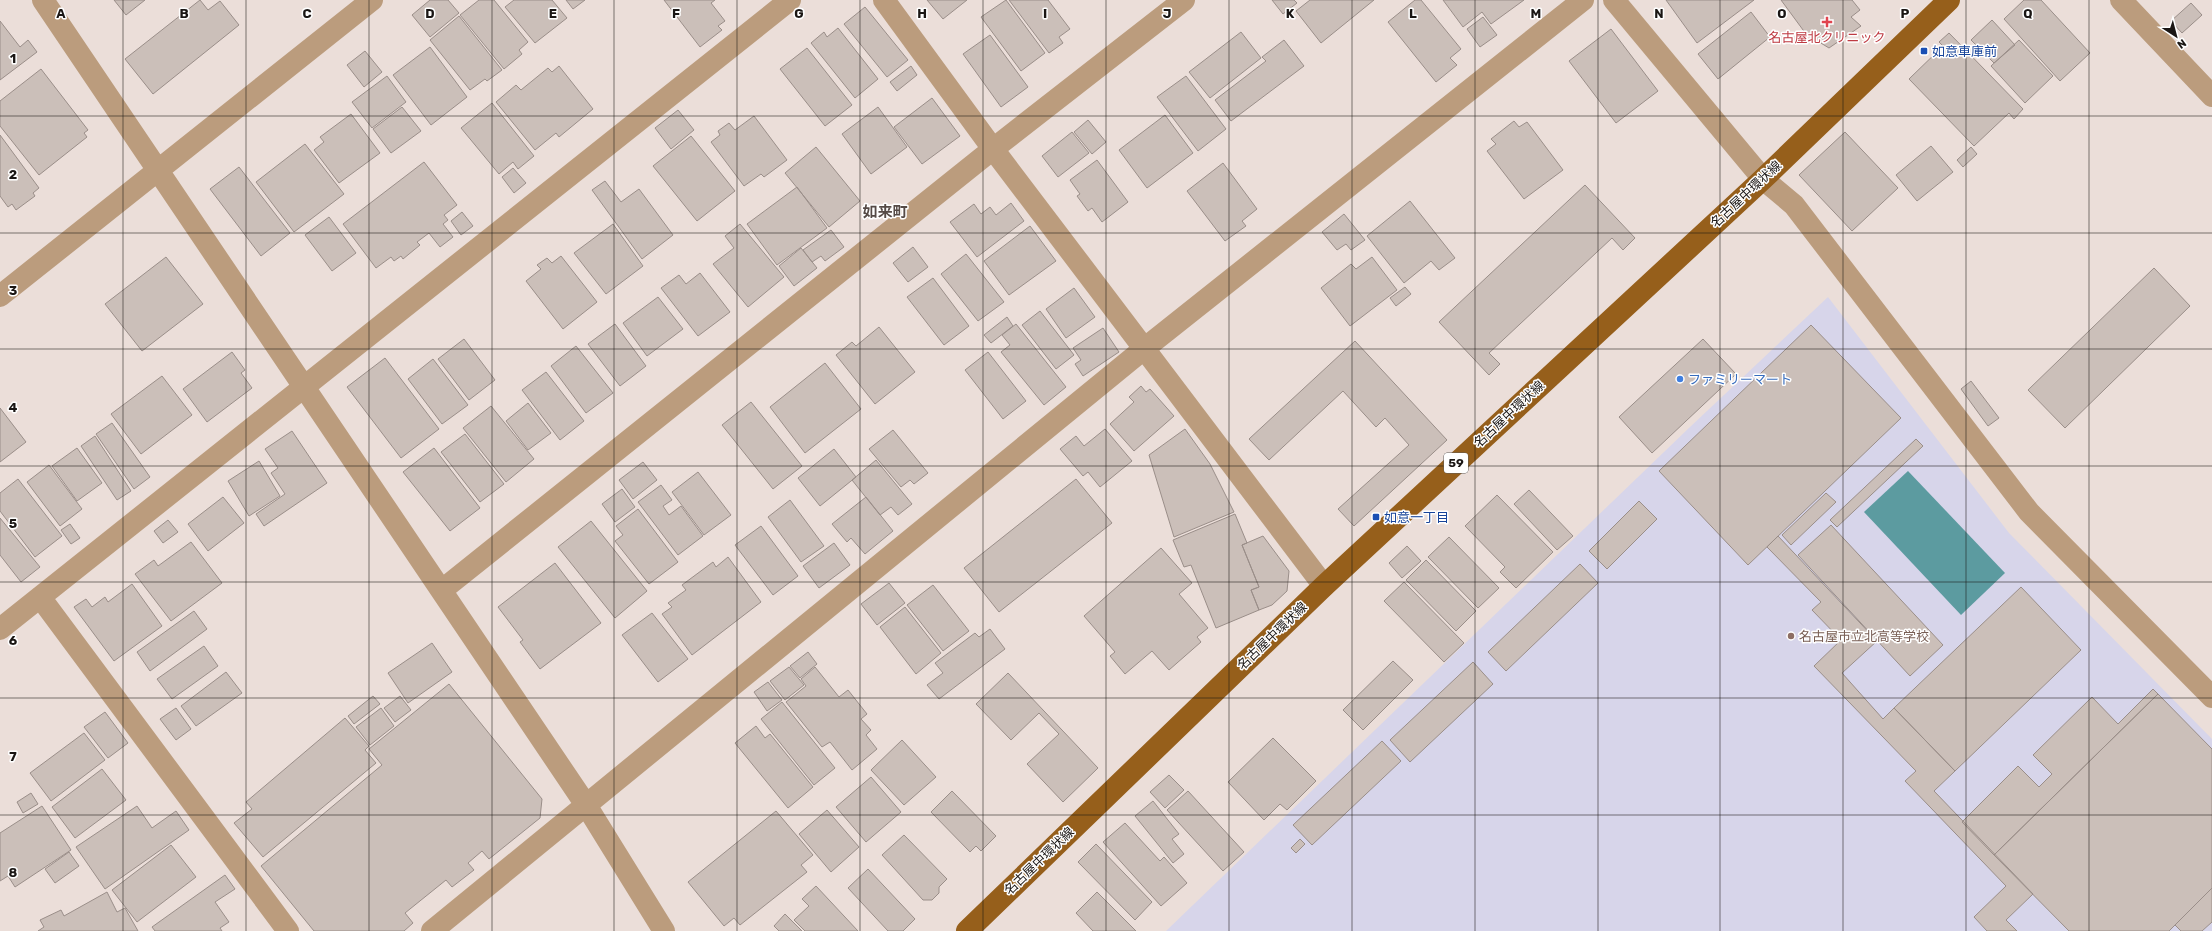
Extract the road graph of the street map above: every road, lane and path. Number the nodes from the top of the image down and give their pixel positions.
1 (43, 0) edge
2 (372, 0) edge
3 (790, 0) edge
4 (884, 0) edge
5 (1184, 0) edge
6 (1583, 0) edge
7 (1614, 0) edge
8 (1949, 0) edge
9 (2121, 0) edge
10 (2212, 96) edge
11 (993, 149) junction
12 (156, 170) junction
13 (1763, 179) junction
14 (0, 296) edge
15 (1145, 348) junction
16 (303, 386) junction
17 (1324, 586) junction
18 (442, 590) junction
19 (40, 597) junction
20 (0, 629) edge
21 (2212, 697) edge
22 (586, 805) junction
23 (288, 931) edge
24 (432, 931) edge
25 (664, 931) edge
26 (967, 931) edge

1 - 12 street
2 - 12 street
3 - 16 street
4 - 11 street
5 - 11 street
6 - 15 street
7 - 13 street
8 - 13 main road, 名古屋中環状線 / 59
9 - 10 street
11 - 15 street
11 - 18 street
12 - 14 street
12 - 16 street
13 - 17 main road, 名古屋中環状線 / 59
13 - 21 street
15 - 17 street
15 - 22 street
16 - 18 street
16 - 19 street
17 - 26 main road, 名古屋中環状線 / 59
18 - 22 street
19 - 20 street
19 - 23 street
22 - 24 street
22 - 25 street

